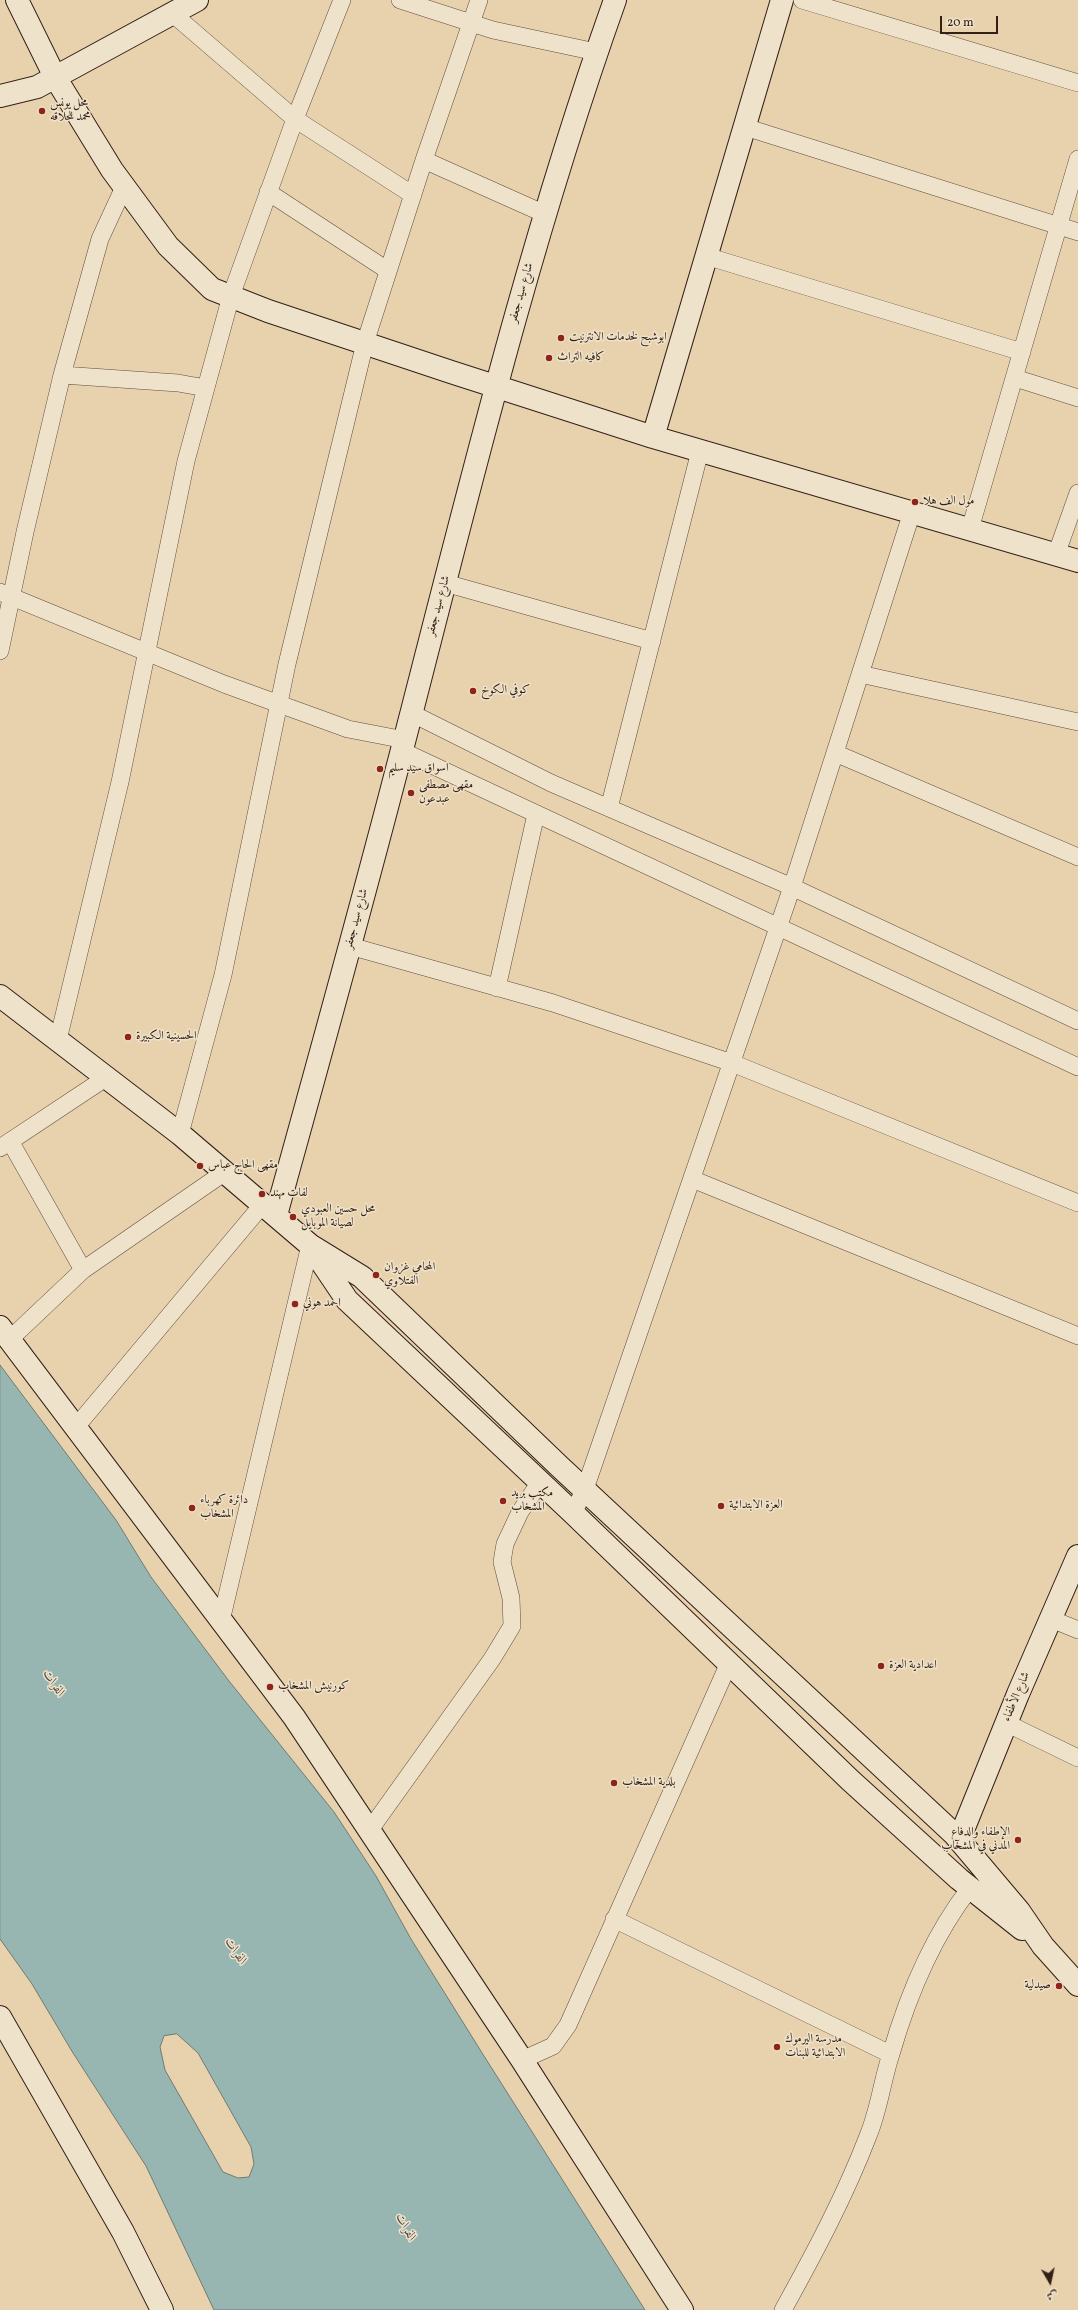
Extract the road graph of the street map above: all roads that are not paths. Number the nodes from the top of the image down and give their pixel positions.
1 (17, 0) edge
2 (197, 0) edge
3 (342, 0) edge
4 (400, 0) edge
5 (479, 0) edge
6 (615, 0) edge
7 (782, 0) edge
8 (802, 0) edge
9 (173, 14) junction
10 (470, 24) junction
11 (596, 52) junction
12 (55, 78) junction
13 (1078, 83) edge
14 (0, 96) edge
15 (294, 119) junction
16 (745, 127) junction
17 (1078, 159) edge
18 (424, 160) junction
19 (124, 187) junction
20 (268, 192) junction
21 (412, 195) junction
22 (544, 214) junction
23 (1059, 226) junction
24 (1078, 232) edge
25 (706, 256) junction
26 (387, 270) junction
27 (231, 296) junction
28 (365, 343) junction
29 (1022, 352) junction
30 (62, 375) junction
31 (1015, 378) junction
32 (496, 386) junction
33 (206, 388) junction
34 (1078, 398) edge
35 (654, 437) junction
36 (700, 451) junction
37 (1078, 493) edge
38 (912, 512) junction
39 (970, 529) junction
40 (1056, 555) junction
41 (1078, 561) edge
42 (445, 583) junction
43 (6, 594) edge
44 (652, 641) junction
45 (0, 651) edge
46 (147, 652) junction
47 (860, 674) junction
48 (279, 704) junction
49 (411, 713) junction
50 (1078, 722) edge
51 (403, 746) junction
52 (835, 753) junction
53 (609, 808) junction
54 (536, 814) junction
55 (1078, 857) edge
56 (792, 888) junction
57 (779, 926) junction
58 (350, 946) junction
59 (497, 988) junction
60 (0, 996) edge
61 (1078, 1021) edge
62 (58, 1040) junction
63 (732, 1063) junction
64 (1078, 1067) edge
65 (107, 1077) junction
66 (180, 1134) junction
67 (5, 1145) edge
68 (225, 1172) junction
69 (692, 1179) junction
70 (1078, 1202) edge
71 (269, 1210) junction
72 (310, 1245) junction
73 (83, 1270) junction
74 (4, 1334) edge
75 (1078, 1336) edge
76 (75, 1428) junction
77 (540, 1482) junction
78 (585, 1489) junction
79 (574, 1514) junction
80 (1078, 1556) edge
81 (1051, 1619) junction
82 (221, 1621) junction
83 (1078, 1630) edge
84 (729, 1663) junction
85 (1006, 1723) junction
86 (1078, 1758) edge
87 (368, 1831) junction
88 (959, 1840) junction
89 (970, 1888) junction
90 (614, 1919) junction
91 (1043, 1946) junction
92 (1078, 1985) edge
93 (0, 2017) edge
94 (890, 2054) junction
95 (522, 2060) junction
96 (162, 2310) edge
97 (682, 2310) edge
98 (783, 2310) edge

1 - 12 street
2 - 9 street
3 - 15 street
4 - 10 street
5 - 10 street
6 - 11 street, شارع سيد جعفر
7 - 16 street
8 - 13 street
9 - 12 street
9 - 15 street
10 - 11 street
10 - 18 street
11 - 22 street, شارع سيد جعفر
12 - 14 street
12 - 19 street
15 - 20 street
15 - 21 street
16 - 23 street
16 - 25 street
17 - 23 street
18 - 21 street
18 - 22 street
19 - 27 street
19 - 30 street
20 - 26 street
20 - 27 street
21 - 26 street
22 - 32 street, شارع سيد جعفر
23 - 24 street
23 - 29 street
25 - 29 street
25 - 35 street
26 - 28 street
27 - 28 street
27 - 33 street
28 - 32 street
28 - 48 street
29 - 31 street
30 - 33 street
30 - 43 street
31 - 34 street
31 - 39 street
32 - 35 street
32 - 42 street, شارع سيد جعفر
33 - 46 street
35 - 36 street
36 - 38 street
36 - 44 street
37 - 40 street
38 - 39 street
38 - 47 street
39 - 40 street
40 - 41 street
42 - 44 street
42 - 49 street, شارع سيد جعفر
43 - 45 street
43 - 46 street
44 - 53 street
46 - 48 street
46 - 62 street
47 - 50 street
47 - 52 street
48 - 51 street
48 - 66 street
49 - 51 street, شارع سيد جعفر
49 - 53 street
51 - 54 street
51 - 58 street, شارع سيد جعفر
52 - 55 street
52 - 56 street
53 - 56 street
54 - 57 street
54 - 59 street
56 - 57 street
56 - 61 street
57 - 63 street
57 - 64 street
58 - 59 street
58 - 71 street, شارع سيد جعفر
59 - 63 street
60 - 62 street
62 - 65 street
63 - 69 street
63 - 70 street
65 - 66 street
65 - 67 street
66 - 68 street
67 - 73 street
68 - 71 street
68 - 73 street
69 - 75 street
69 - 78 street
71 - 72 street
71 - 76 street
72 - 77 street
72 - 78 street
72 - 82 street
73 - 74 street
74 - 76 street
76 - 82 street
77 - 79 street
77 - 87 street
78 - 79 street
78 - 88 street
79 - 84 street
80 - 81 street, شارع الأطفاء
81 - 83 street
81 - 85 street, شارع الأطفاء
82 - 87 street
84 - 89 street
84 - 90 street
85 - 86 street
85 - 88 street, شارع الأطفاء
87 - 95 street
88 - 91 street
89 - 91 street
89 - 94 street
90 - 94 street
90 - 95 street
91 - 92 street
93 - 96 street
94 - 98 street
95 - 97 street

